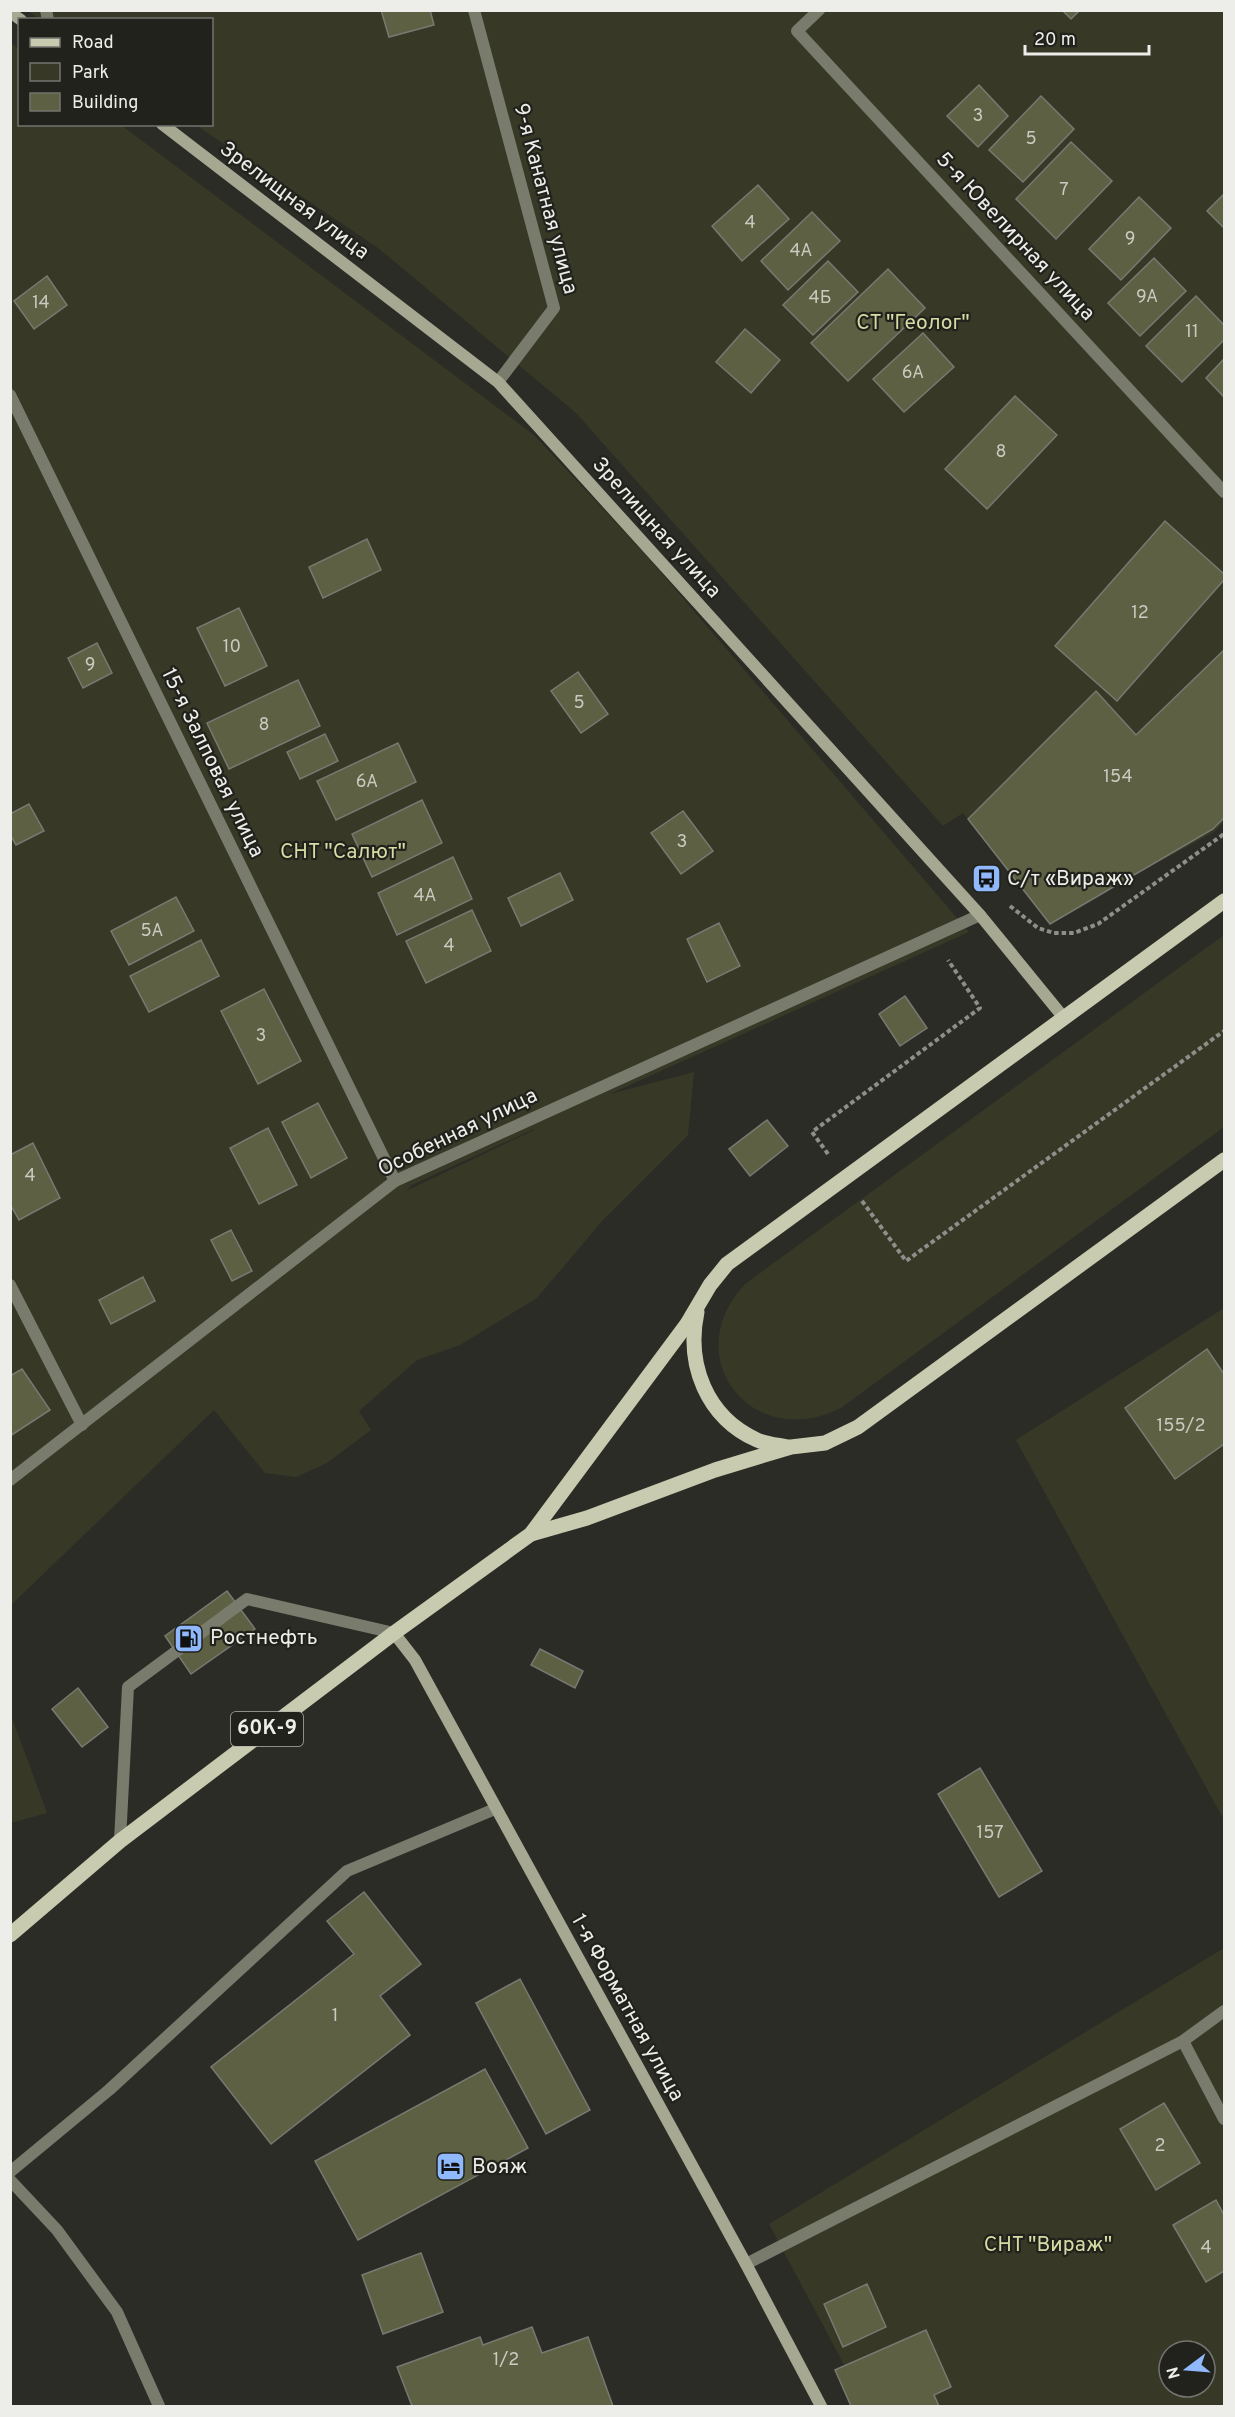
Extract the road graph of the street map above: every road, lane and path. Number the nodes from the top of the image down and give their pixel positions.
1 (474, 10) edge
2 (819, 10) edge
3 (165, 126) edge
4 (498, 382) junction
5 (10, 395) edge
6 (1224, 492) edge
7 (1224, 901) edge
8 (980, 915) junction
9 (1064, 1018) junction
10 (1224, 1160) edge
11 (395, 1181) junction
12 (10, 1285) edge
13 (699, 1306) junction
14 (82, 1425) junction
15 (791, 1447) junction
16 (10, 1480) edge
17 (531, 1534) junction
18 (393, 1633) junction
19 (495, 1809) junction
20 (120, 1841) junction
21 (10, 1935) edge
22 (1224, 2011) edge
23 (1183, 2041) junction
24 (1224, 2119) edge
25 (10, 2172) edge
26 (10, 2180) edge
27 (746, 2264) junction
28 (159, 2406) edge
29 (821, 2406) edge

1 - 4 street, 9-я Канатная улица
2 - 6 street, 5-я Ювелирная улица
3 - 4 street, Зрелищная улица
4 - 8 street, Зрелищная улица
5 - 11 street, 15-я Залповая улица
7 - 9 main road
8 - 9 street, Зрелищная улица
8 - 11 street, Особенная улица
9 - 13 main road
10 - 15 main road
11 - 14 street, Особенная улица
12 - 14 street
13 - 15 main road
13 - 17 main road
14 - 16 street, Особенная улица
15 - 17 main road
17 - 18 main road, 60К-9
18 - 19 street, 1-я Форматная улица
18 - 20 main road, 60К-9
18 - 20 street
19 - 25 street
19 - 27 street, 1-я Форматная улица
20 - 21 main road, 60К-9
22 - 23 street
23 - 24 street
23 - 27 street
26 - 28 street
27 - 29 street, 1-я Форматная улица

